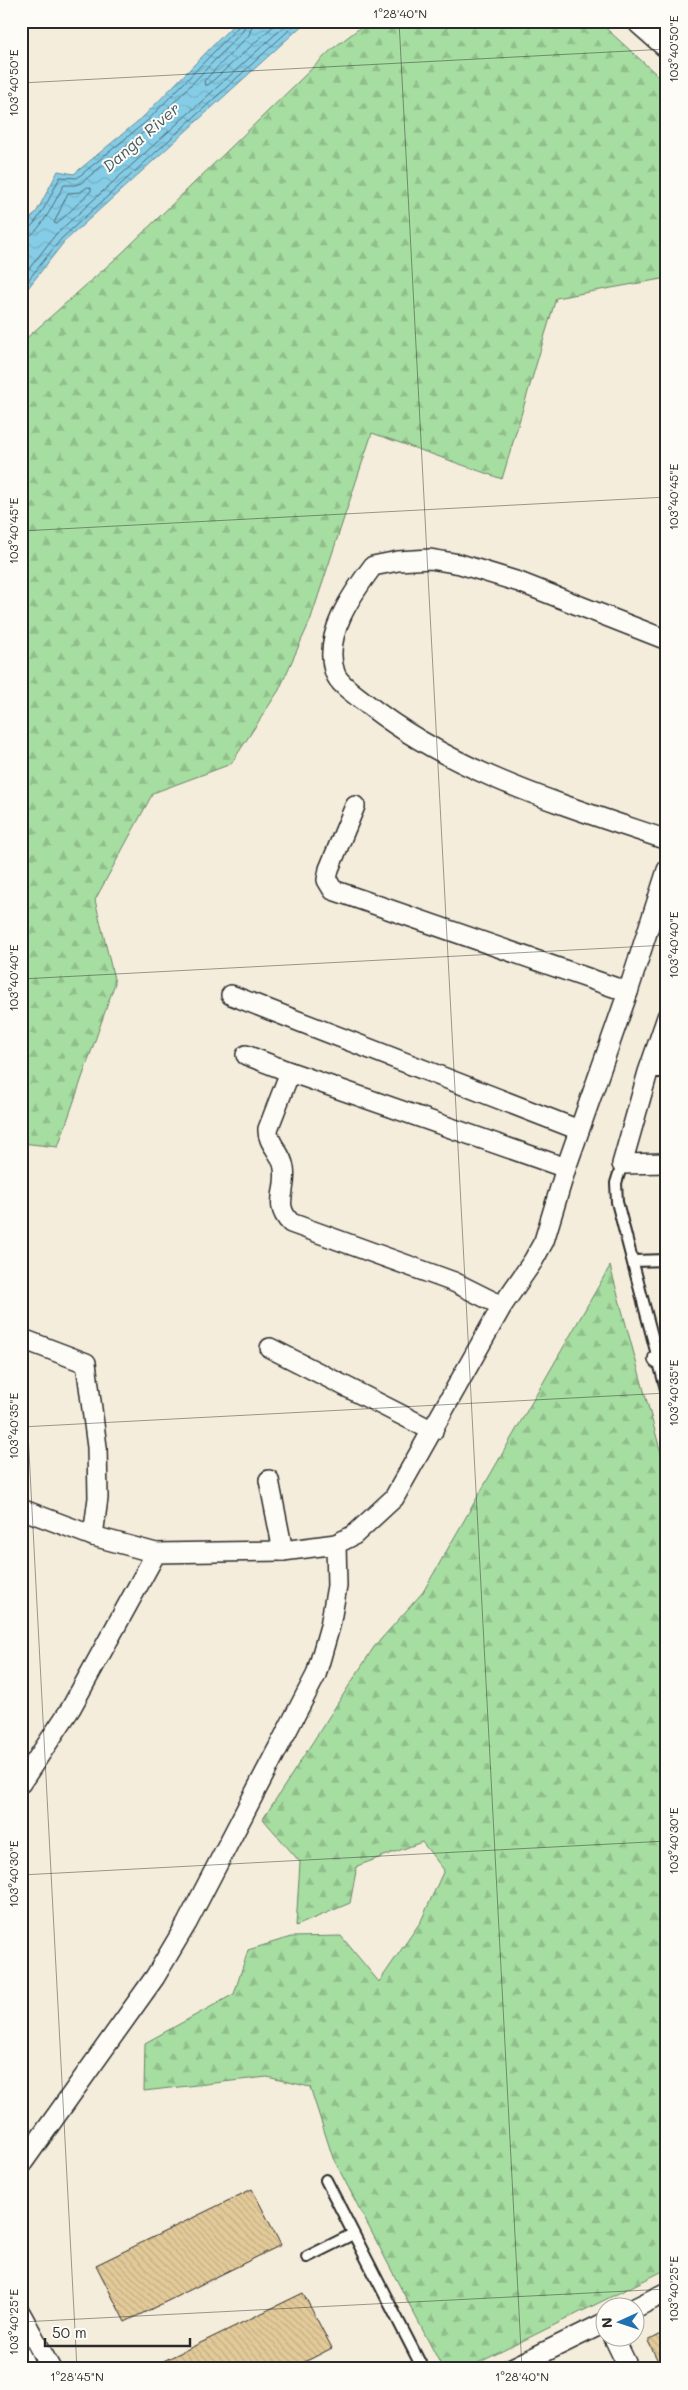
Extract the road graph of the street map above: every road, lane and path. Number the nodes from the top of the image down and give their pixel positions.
1 (642, 21) edge
2 (667, 43) edge
3 (667, 640) edge
4 (356, 806) dead end
5 (667, 840) edge
6 (667, 870) edge
7 (628, 992) junction
8 (231, 995) dead end
9 (667, 1017) edge
10 (246, 1055) dead end
11 (290, 1072) junction
12 (658, 1072) edge
13 (578, 1130) junction
14 (622, 1164) junction
15 (667, 1164) edge
16 (566, 1168) junction
17 (667, 1260) edge
18 (633, 1261) junction
19 (502, 1306) junction
20 (21, 1341) edge
21 (270, 1348) dead end
22 (662, 1359) edge
23 (667, 1393) edge
24 (433, 1431) junction
25 (269, 1480) dead end
26 (21, 1509) edge
27 (92, 1536) junction
28 (336, 1544) junction
29 (283, 1551) junction
30 (156, 1553) junction
31 (21, 1783) edge
32 (21, 2165) edge
33 (326, 2180) dead end
34 (353, 2234) junction
35 (307, 2256) dead end
36 (667, 2292) edge
37 (646, 2302) edge
38 (21, 2314) edge
39 (596, 2327) edge
40 (21, 2346) edge
41 (619, 2348) edge
42 (522, 2366) edge
43 (32, 2369) edge
44 (51, 2369) edge
45 (423, 2369) edge
46 (629, 2369) edge

1 - 2 main road
3 - 5 street
4 - 7 street
6 - 7 street
7 - 13 street
8 - 13 street
9 - 12 street
10 - 11 street
11 - 16 street
11 - 19 street
12 - 14 street
13 - 16 street
14 - 15 street
14 - 18 lane
16 - 19 street
17 - 18 lane
18 - 22 lane
19 - 24 street
20 - 27 street
21 - 24 street
22 - 23 lane
24 - 28 street
25 - 29 street
26 - 27 street
27 - 30 street
28 - 29 street
28 - 32 street
29 - 30 street
30 - 31 street
33 - 34 lane
34 - 35 lane
34 - 45 lane
36 - 37 street
38 - 44 street
39 - 42 street
40 - 43 lane
41 - 46 street

